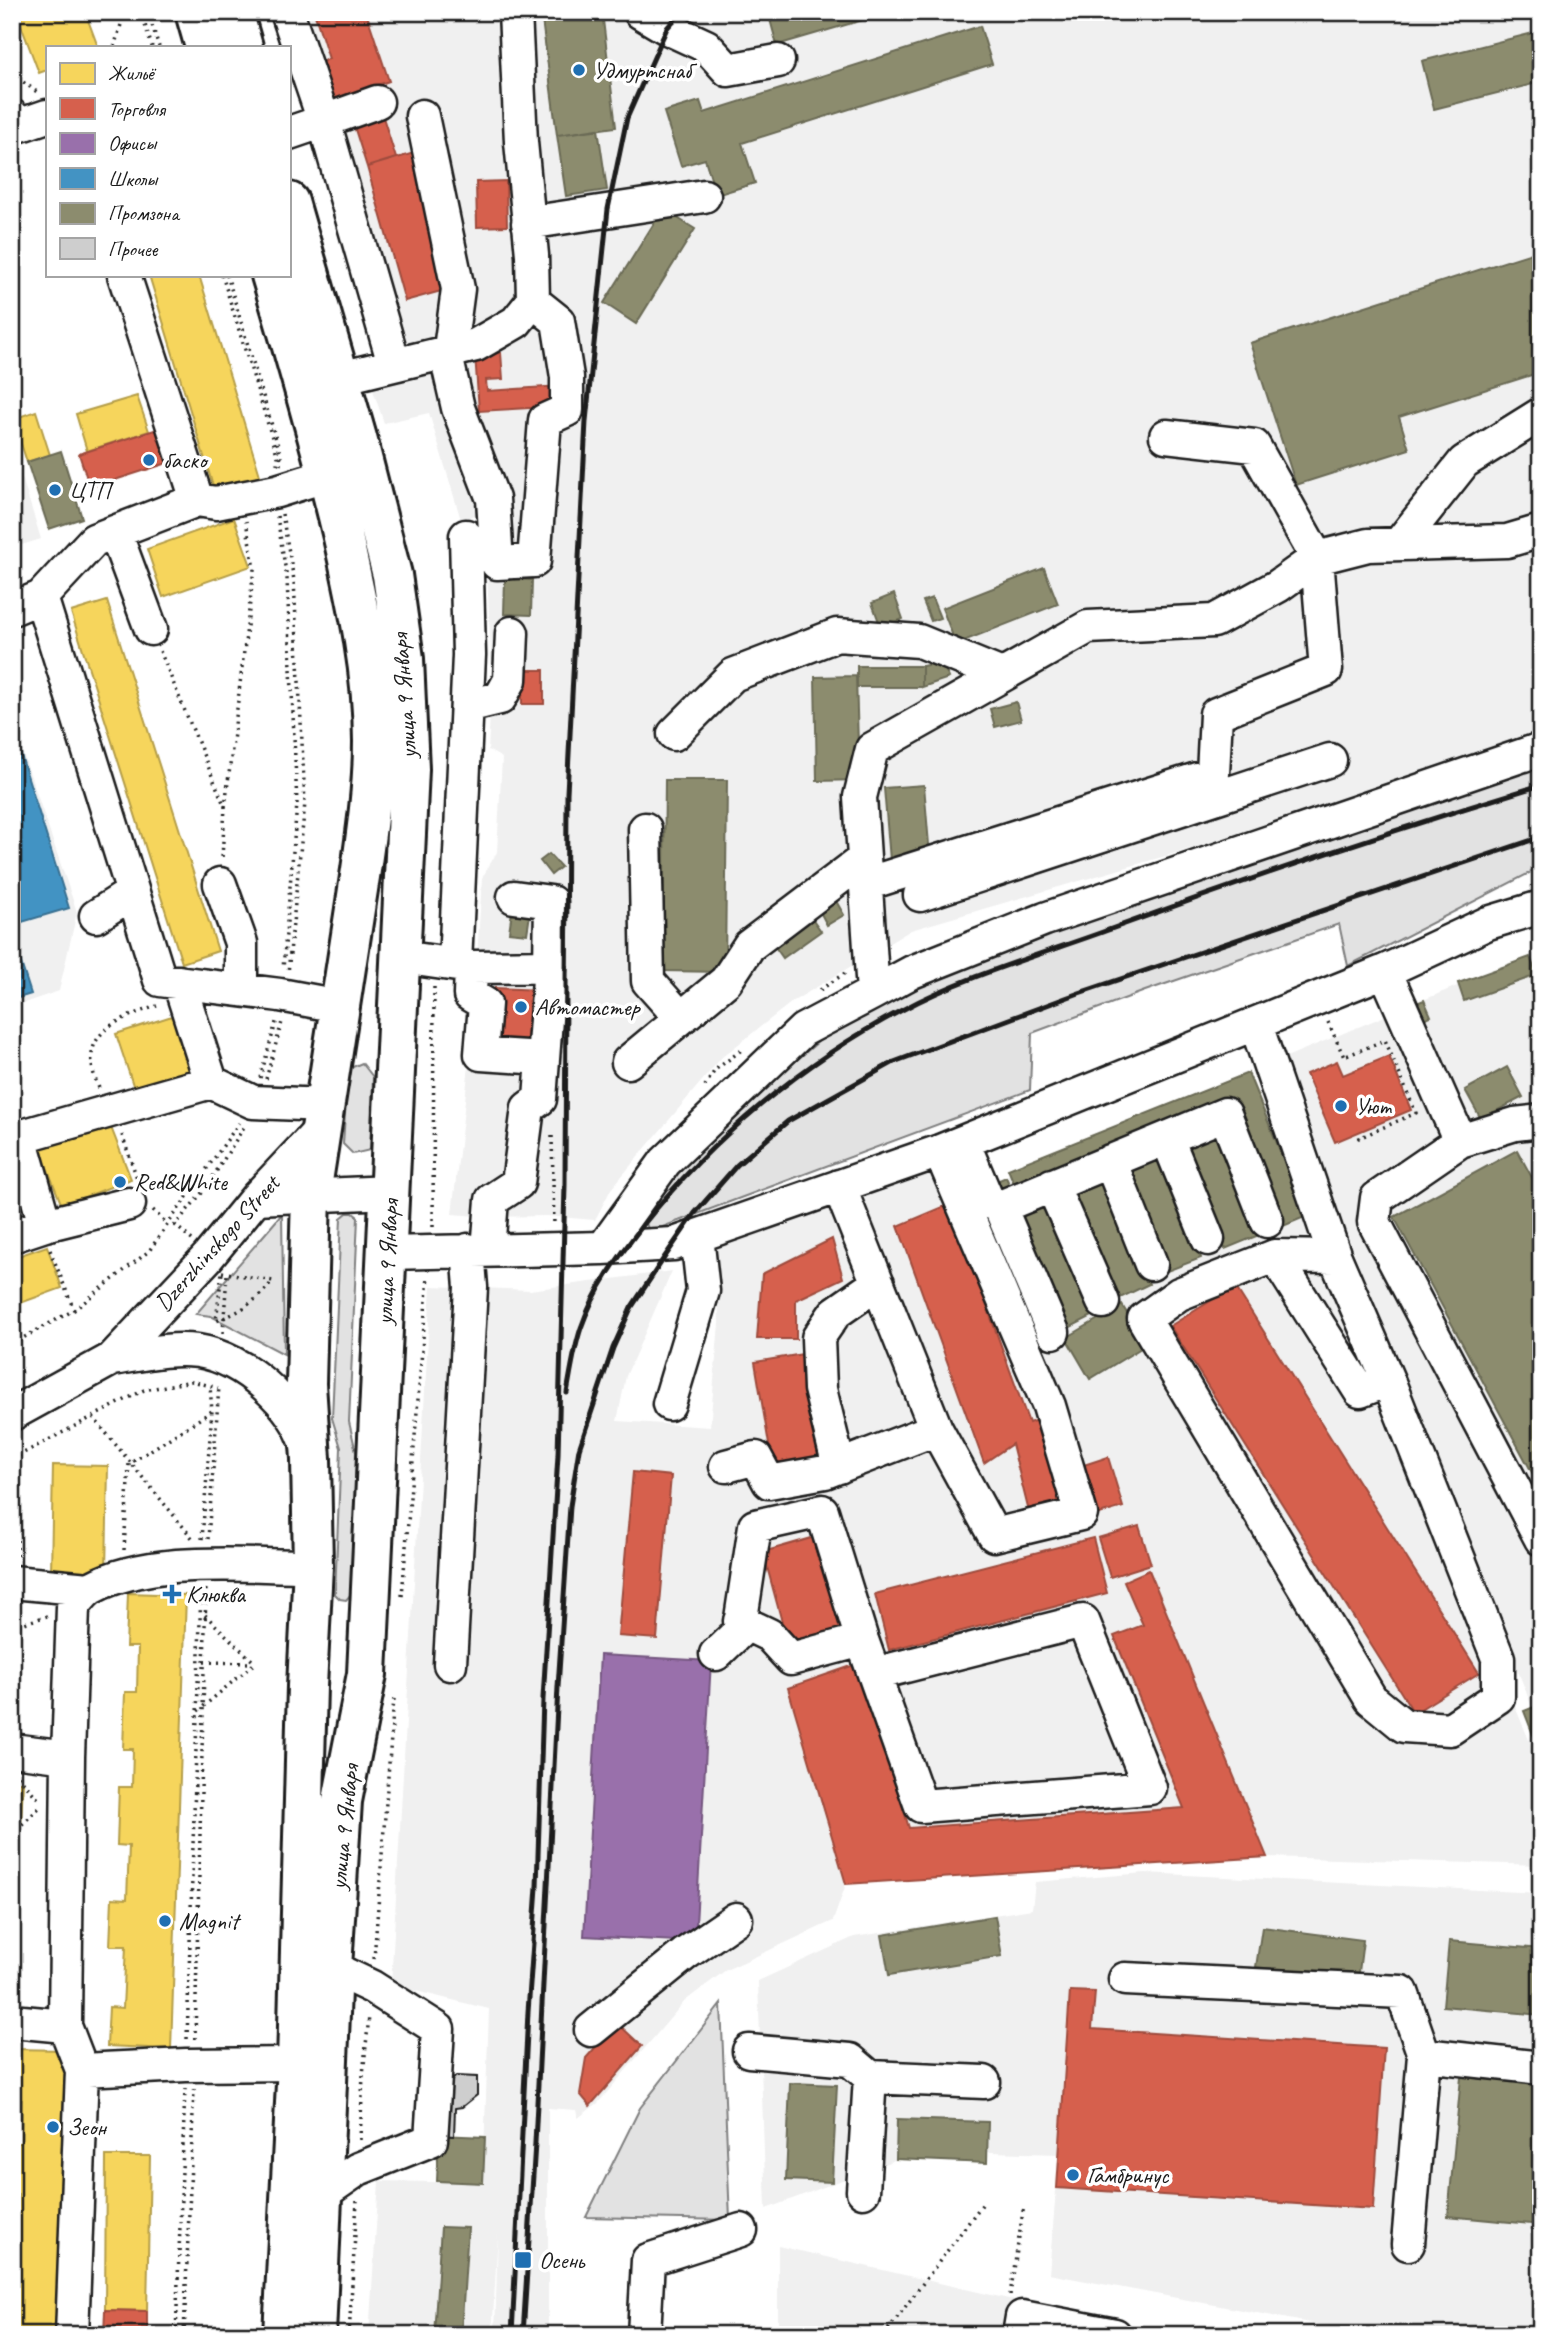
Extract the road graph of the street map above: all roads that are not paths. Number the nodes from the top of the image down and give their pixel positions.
1 (195, 12) edge
2 (233, 12) edge
3 (287, 12) edge
4 (515, 12) edge
5 (640, 12) edge
6 (205, 46) edge
7 (243, 46) edge
8 (778, 61) dead end
9 (377, 102) dead end
10 (43, 104) edge
11 (422, 116) dead end
12 (324, 121) junction
13 (13, 123) edge
14 (290, 133) edge
15 (704, 196) dead end
16 (290, 204) edge
17 (528, 223) junction
18 (124, 276) edge
19 (271, 276) edge
20 (533, 301) junction
21 (449, 351) junction
22 (394, 363) junction
23 (340, 378) junction
24 (304, 387) junction
25 (1541, 414) edge
26 (1166, 436) dead end
27 (328, 475) junction
28 (197, 500) junction
29 (1541, 531) edge
30 (115, 532) junction
31 (466, 536) dead end
32 (1399, 544) junction
33 (1317, 558) junction
34 (26, 603) edge
35 (151, 629) road end
36 (513, 633) dead end
37 (1002, 675) junction
38 (467, 706) junction
39 (674, 734) dead end
40 (1541, 749) edge
41 (1330, 760) dead end
42 (1212, 787) junction
43 (645, 829) dead end
44 (865, 872) junction
45 (220, 884) road end
46 (132, 893) junction
47 (920, 895) dead end
48 (514, 897) dead end
49 (1539, 910) edge
50 (96, 916) dead end
51 (401, 957) junction
52 (463, 965) junction
53 (550, 966) junction
54 (1385, 971) junction
55 (182, 989) junction
56 (241, 990) junction
57 (873, 993) junction
58 (339, 1006) junction
59 (681, 1018) junction
60 (1255, 1025) junction
61 (543, 1058) junction
62 (628, 1062) dead end
63 (211, 1082) junction
64 (323, 1116) junction
65 (1541, 1121) edge
66 (16, 1138) edge
67 (1167, 1138) junction
68 (1460, 1141) junction
69 (952, 1147) junction
70 (1110, 1161) junction
71 (1052, 1185) junction
72 (839, 1186) junction
73 (390, 1192) junction
74 (311, 1194) junction
75 (135, 1197) road end
76 (256, 1198) junction
77 (1000, 1206) junction
78 (1267, 1221) dead end
79 (32, 1229) edge
80 (697, 1236) junction
81 (1208, 1239) dead end
82 (603, 1248) junction
83 (478, 1250) junction
84 (387, 1253) junction
85 (1275, 1256) junction
86 (1335, 1256) junction
87 (1151, 1264) dead end
88 (878, 1283) junction
89 (1103, 1302) dead end
90 (1053, 1332) dead end
91 (112, 1359) junction
92 (1388, 1380) junction
93 (669, 1404) dead end
94 (12, 1413) edge
95 (936, 1429) junction
96 (311, 1459) junction
97 (726, 1466) dead end
98 (839, 1467) junction
99 (1541, 1539) edge
100 (313, 1566) junction
101 (15, 1582) edge
102 (81, 1598) junction
103 (311, 1621) junction
104 (740, 1621) junction
105 (370, 1622) junction
106 (862, 1640) junction
107 (716, 1654) dead end
108 (450, 1664) dead end
109 (874, 1674) junction
110 (12, 1750) edge
111 (68, 1770) junction
112 (736, 1919) dead end
113 (332, 1968) junction
114 (1125, 1979) dead end
115 (12, 2021) edge
116 (65, 2025) junction
117 (591, 2030) dead end
118 (749, 2051) dead end
119 (1424, 2055) junction
120 (297, 2064) junction
121 (1541, 2067) edge
122 (82, 2070) junction
123 (870, 2077) junction
124 (984, 2082) dead end
125 (863, 2191) dead end
126 (322, 2194) junction
127 (741, 2230) dead end
128 (1408, 2244) dead end
129 (72, 2335) edge
130 (283, 2335) edge
131 (316, 2335) edge
132 (644, 2335) edge
133 (1019, 2335) edge
134 (1115, 2335) edge

1 - 6 main road
2 - 7 main road
3 - 12 street
4 - 17 street
5 - 8 street
9 - 12 street
10 - 13 street
11 - 21 street
12 - 14 street
12 - 22 street
15 - 17 street
16 - 23 main road, улица 9 Января
17 - 20 street
18 - 28 street
19 - 24 main road, улица 9 Января
20 - 21 street
20 - 21 street
21 - 22 street
22 - 23 street
23 - 24 main road
23 - 51 main road, улица 9 Января
24 - 27 main road, улица 9 Января
25 - 32 street
26 - 33 street
27 - 28 street
27 - 58 main road, улица 9 Января
28 - 30 street
29 - 32 street
30 - 34 street
30 - 35 street
31 - 38 street
32 - 33 street
33 - 37 street
33 - 42 street
34 - 46 street
36 - 38 street
37 - 39 street
37 - 44 street
38 - 52 street
40 - 57 street
41 - 42 street
42 - 44 street
42 - 47 street
43 - 59 street
44 - 57 street
44 - 59 street
45 - 56 street
46 - 50 street
46 - 55 street
48 - 53 street
49 - 54 street
51 - 52 street
51 - 73 main road, улица 9 Января
52 - 53 street
52 - 61 street
53 - 61 street
54 - 60 street
54 - 68 street
55 - 56 street
55 - 63 street
56 - 58 street
57 - 82 street
58 - 64 main road, улица 9 Января
59 - 62 street
60 - 69 street
60 - 86 street
61 - 83 street
63 - 64 street
63 - 66 street
64 - 74 main road, улица 9 Января
64 - 76 street, Dzerzhinskogo Street
65 - 68 street
66 - 79 street
67 - 70 street
67 - 78 street
67 - 81 street
68 - 99 street
69 - 72 street
69 - 77 street
69 - 95 street
70 - 71 street
70 - 87 street
71 - 77 street
71 - 89 street
72 - 80 street
72 - 88 street
73 - 74 street
73 - 84 main road, улица 9 Января
74 - 76 street
74 - 96 main road, улица 9 Января
75 - 79 street
76 - 91 street, Dzerzhinskogo Street
77 - 90 street
80 - 82 street
80 - 93 street
82 - 83 street
83 - 84 street
83 - 108 street
84 - 105 main road, улица 9 Января
85 - 86 street
85 - 92 street
85 - 92 street
86 - 92 street
88 - 95 street
88 - 98 street
91 - 94 street, Dzerzhinskogo Street
91 - 96 street, Dzerzhinskogo Street
95 - 98 street
96 - 100 main road, улица 9 Января
97 - 98 street
100 - 102 street
100 - 103 main road, улица 9 Января
101 - 102 street
102 - 111 street
103 - 105 main road
103 - 120 main road, улица 9 Января
104 - 106 street
104 - 106 street
104 - 107 street
105 - 113 main road, улица 9 Января
106 - 109 street
109 - 109 street
110 - 111 street
111 - 116 street
112 - 117 street
113 - 126 main road, улица 9 Января
113 - 126 street
114 - 119 street
115 - 116 street
116 - 122 street
118 - 123 street
119 - 121 street
119 - 128 street
120 - 122 street
120 - 130 main road, улица 9 Января
122 - 129 street
123 - 124 street
123 - 125 street
126 - 131 main road, улица 9 Января
127 - 132 street
133 - 134 street

